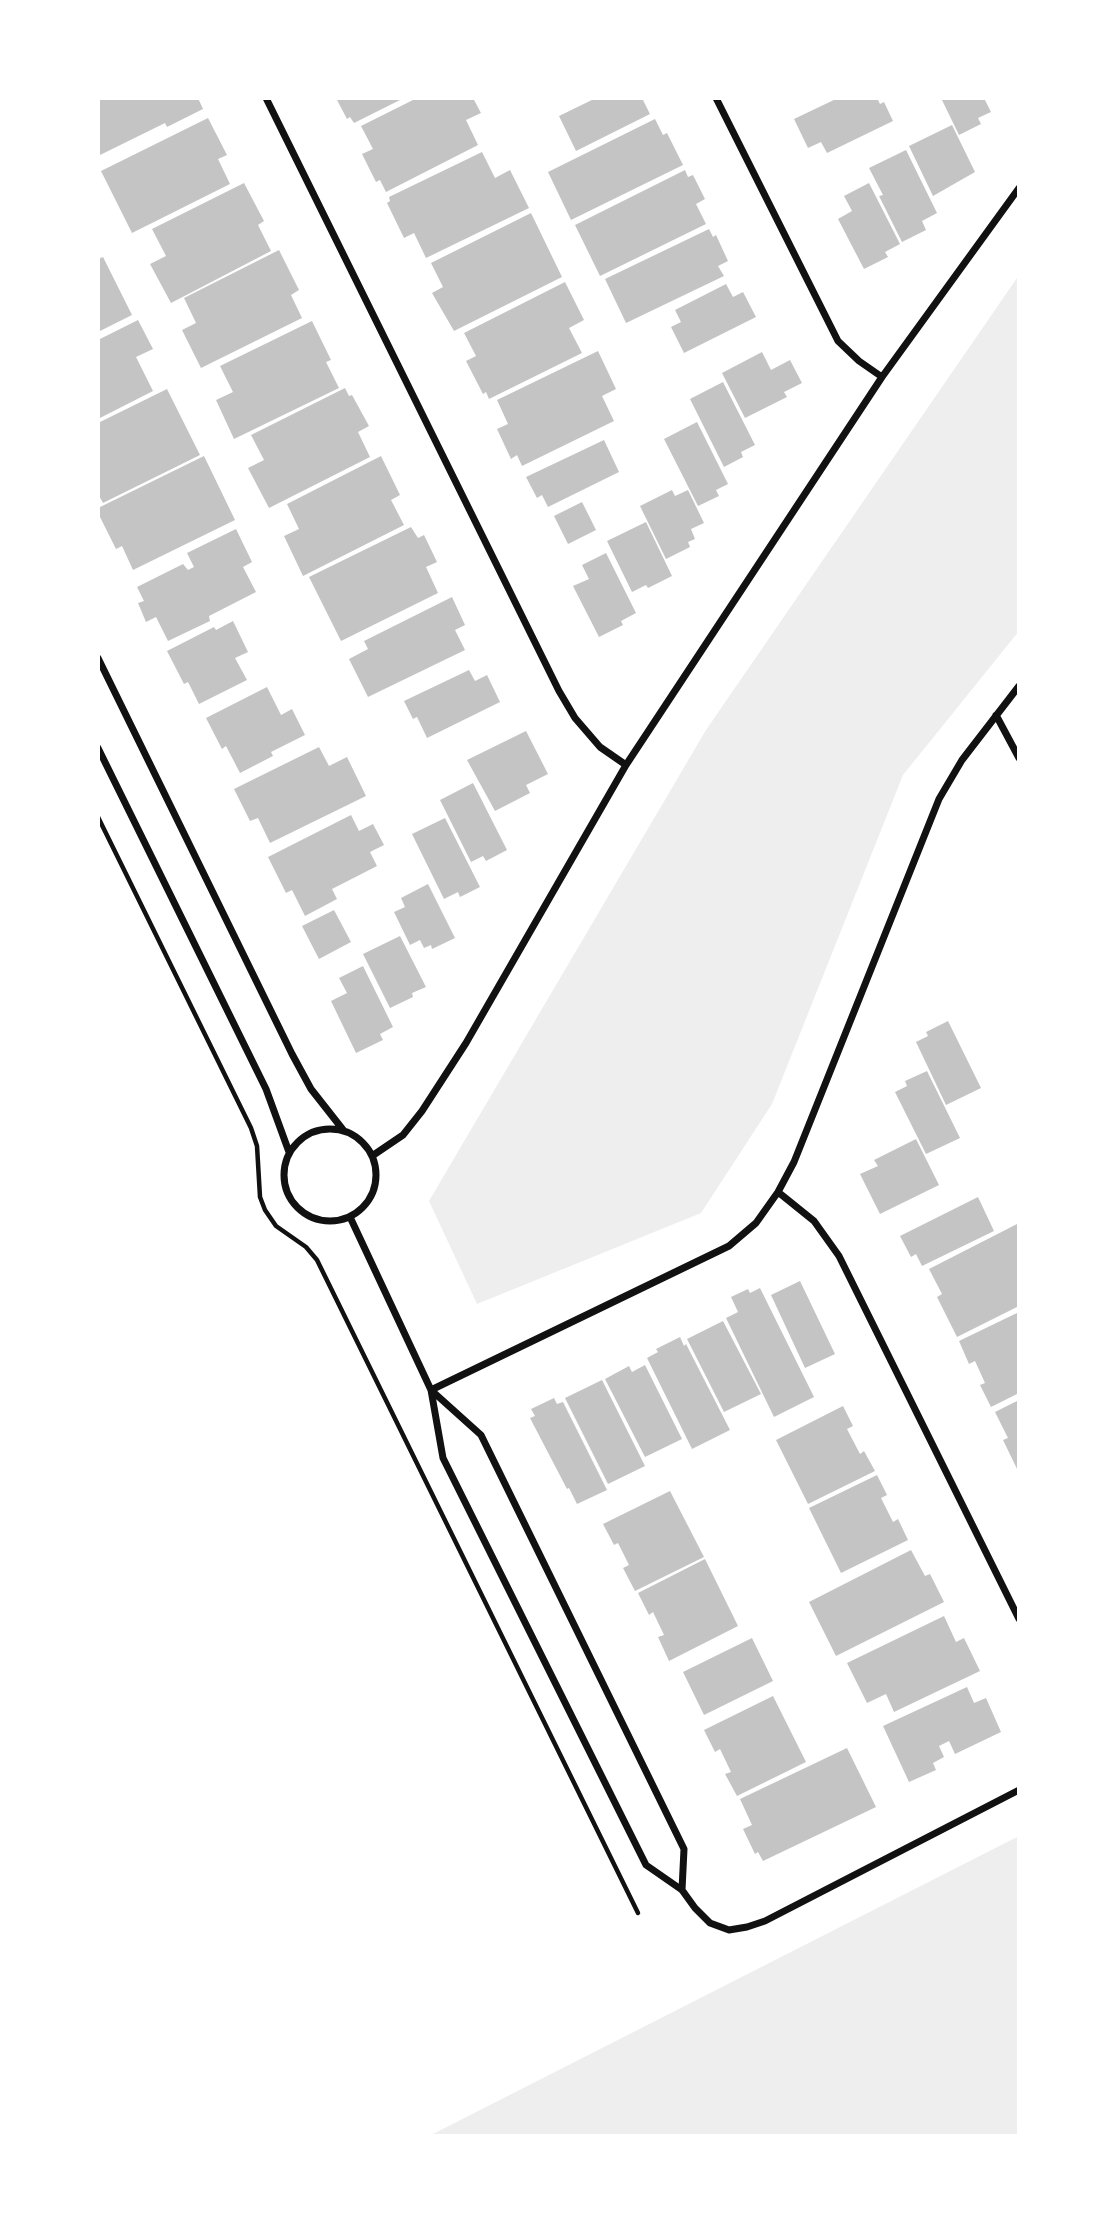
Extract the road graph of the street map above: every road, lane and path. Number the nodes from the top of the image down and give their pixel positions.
1 (266, 98) edge
2 (716, 98) edge
3 (1019, 188) edge
4 (882, 377) junction
5 (98, 659) edge
6 (1019, 686) edge
7 (996, 715) junction
8 (98, 748) edge
9 (1019, 758) edge
10 (626, 765) junction
11 (98, 817) edge
12 (344, 1131) junction
13 (289, 1152) junction
14 (372, 1156) junction
15 (778, 1192) junction
16 (350, 1217) junction
17 (431, 1390) junction
18 (1019, 1619) edge
19 (1019, 1790) edge
20 (682, 1890) junction
21 (638, 1913) dead end

1 - 10 street
2 - 4 street
3 - 4 street
4 - 10 street
5 - 12 street
6 - 7 street
7 - 9 street
7 - 15 street
8 - 13 street
10 - 14 street
11 - 21 path
12 - 13 street
12 - 14 street
13 - 16 street
14 - 16 street
15 - 17 street
15 - 18 street
16 - 17 street
17 - 20 street
17 - 20 street
19 - 20 street

